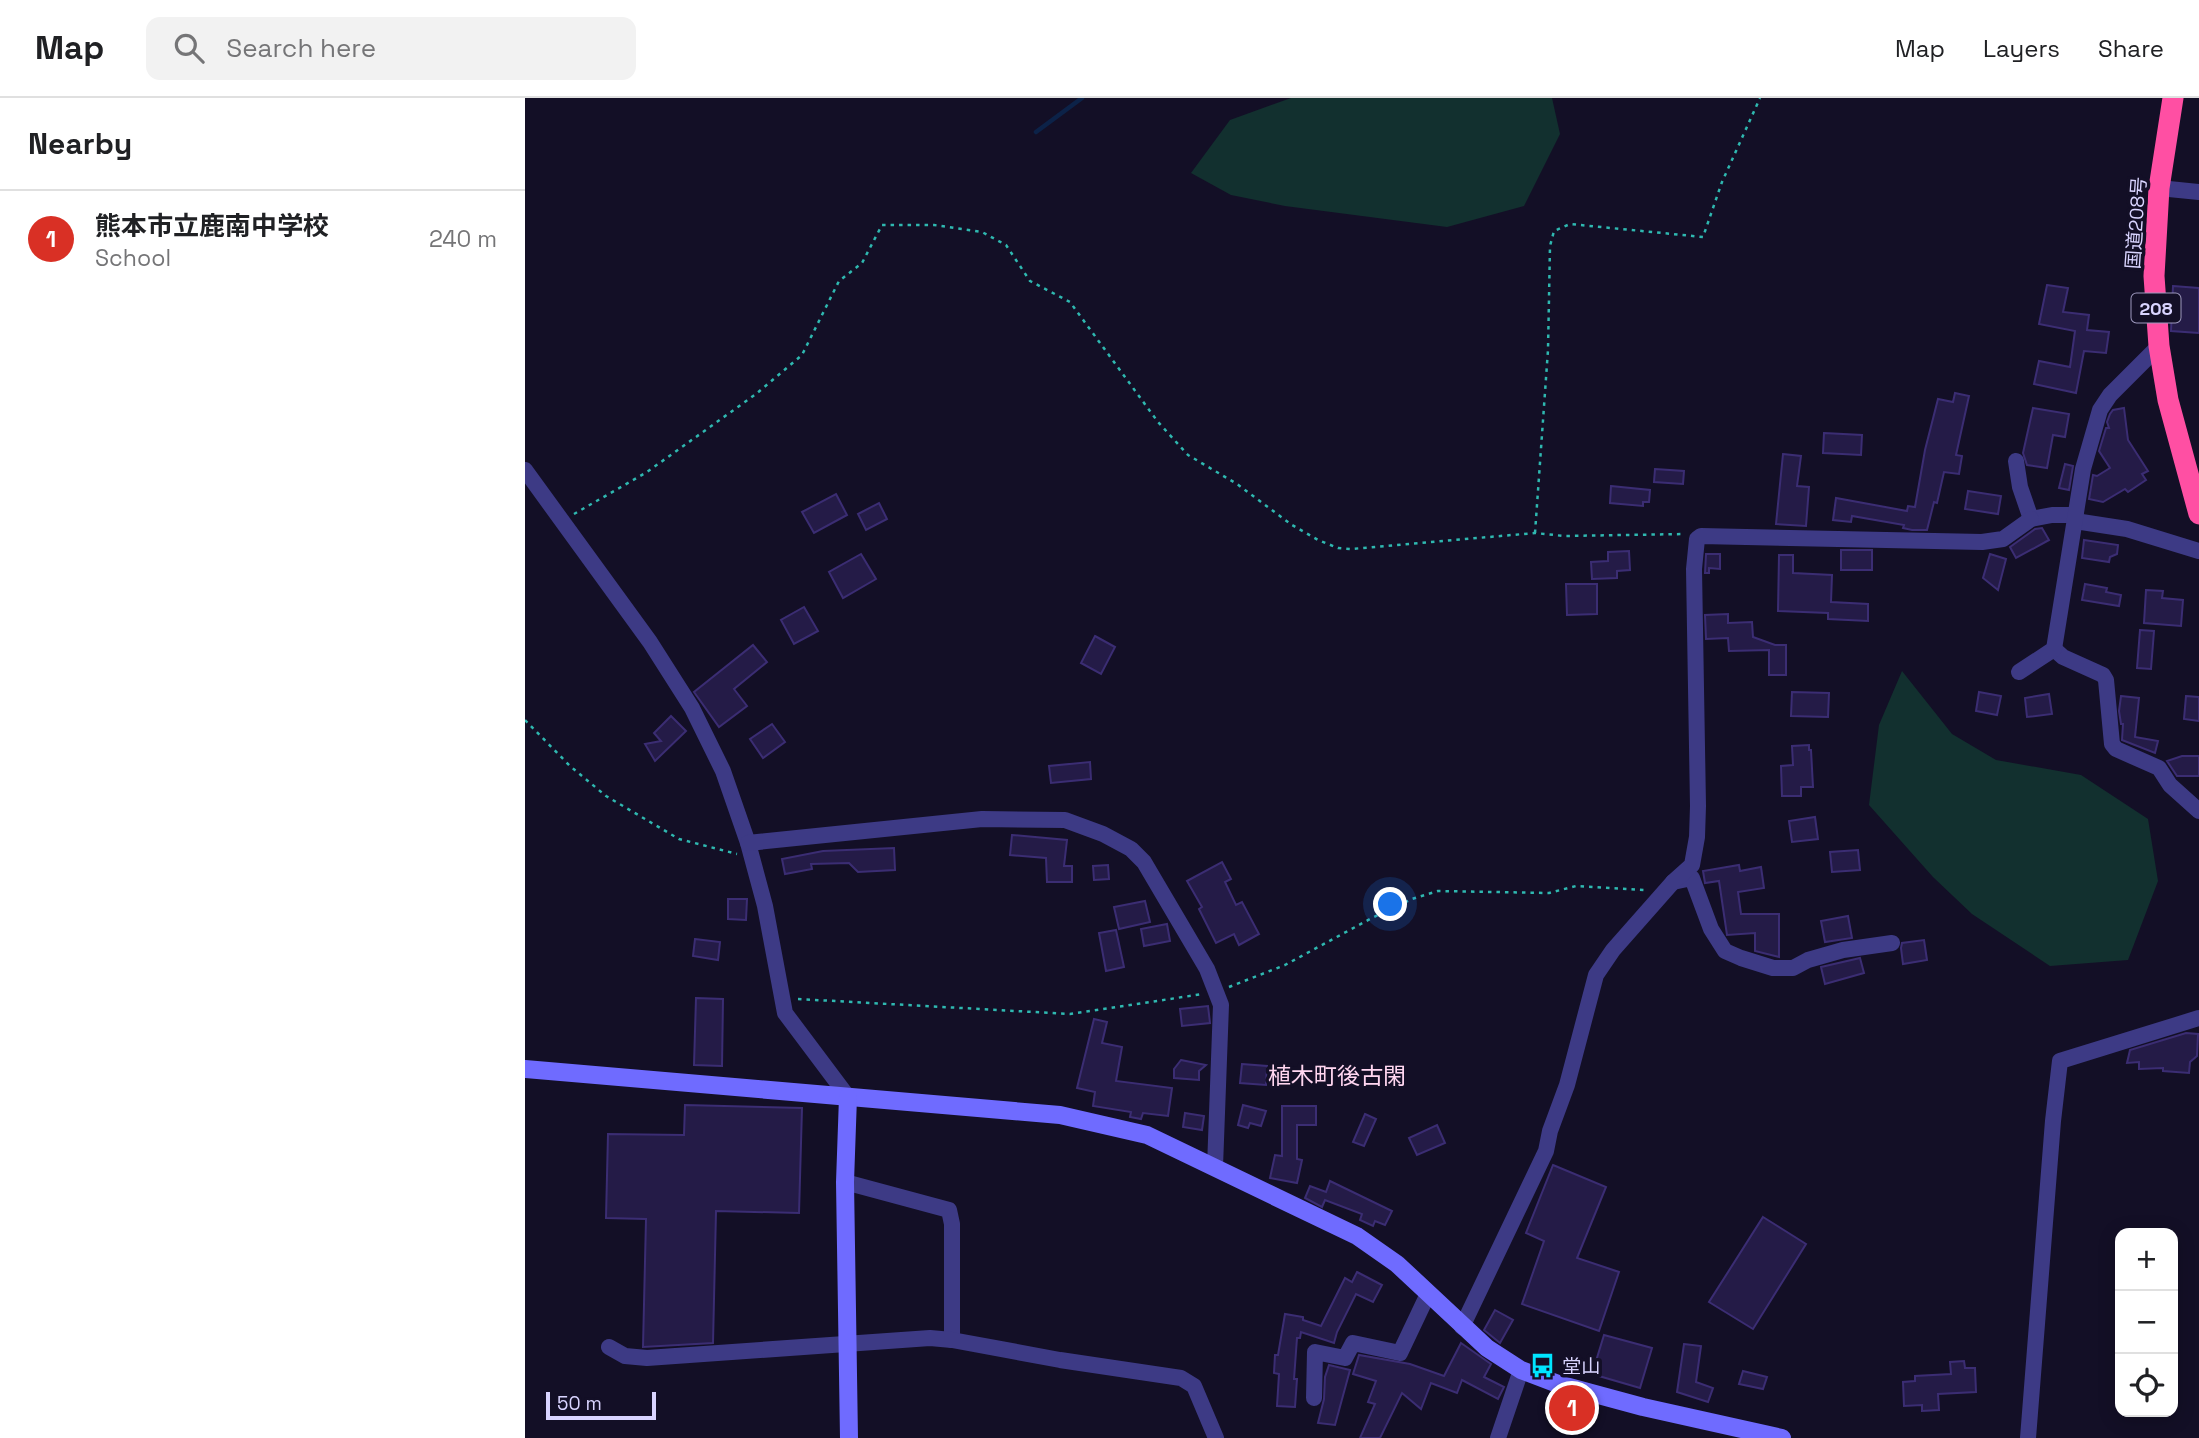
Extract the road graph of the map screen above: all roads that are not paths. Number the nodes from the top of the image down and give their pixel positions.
1 (2173, 98) edge
2 (2159, 188) junction
3 (2199, 192) edge
4 (2159, 346) junction
5 (2016, 461) dead end
6 (525, 470) edge
7 (2199, 514) edge
8 (2075, 518) junction
9 (2031, 519) junction
10 (2199, 551) edge
11 (2054, 649) junction
12 (2019, 672) dead end
13 (2199, 811) edge
14 (750, 851) junction
15 (1669, 886) junction
16 (1892, 943) dead end
17 (2199, 1018) edge
18 (525, 1069) edge
19 (848, 1097) junction
20 (1215, 1167) junction
21 (845, 1182) junction
22 (1428, 1294) junction
23 (1462, 1327) junction
24 (952, 1340) junction
25 (848, 1343) junction
26 (609, 1347) dead end
27 (1521, 1370) junction
28 (1314, 1398) dead end
29 (849, 1438) edge
30 (1216, 1438) edge
31 (1498, 1438) edge
32 (1783, 1438) edge
33 (2028, 1438) edge

1 - 2 highway, 国道208号 / 208
2 - 3 street
2 - 4 highway, 国道208号 / 208
4 - 7 highway, 国道208号 / 208
4 - 8 street
5 - 9 street
6 - 14 street
8 - 9 street
8 - 10 street
8 - 11 street
9 - 15 street
11 - 12 street
11 - 13 street
14 - 19 street
14 - 20 street
15 - 16 street
15 - 23 street
17 - 33 street
18 - 19 street
19 - 20 street
19 - 21 street
20 - 22 street
21 - 24 street
21 - 25 street
22 - 23 street
22 - 28 street
23 - 27 street
24 - 25 street
24 - 30 street
25 - 26 street
25 - 29 street
27 - 31 street
27 - 32 street

